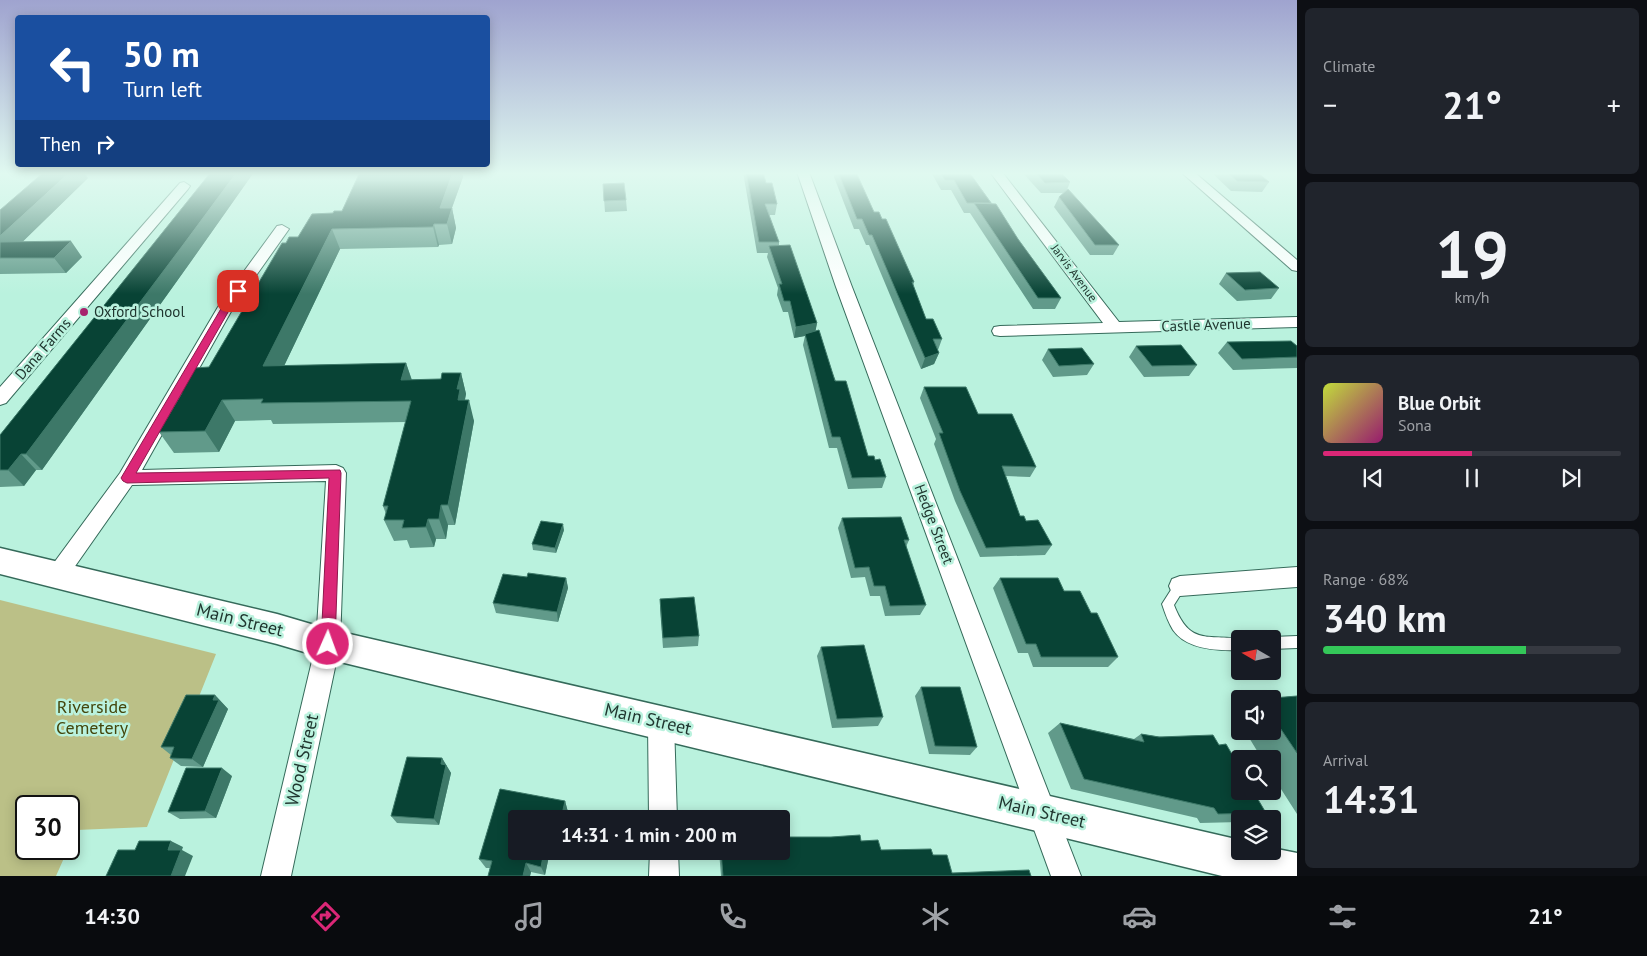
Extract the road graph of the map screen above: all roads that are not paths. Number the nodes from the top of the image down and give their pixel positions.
1 (161, 213) edge
2 (818, 213) edge
3 (1027, 213) edge
4 (1234, 213) edge
5 (282, 229) dead end
6 (1297, 267) edge
7 (1297, 322) edge
8 (1115, 328) junction
9 (1000, 332) dead end
10 (0, 399) edge
11 (127, 478) junction
12 (0, 562) edge
13 (56, 575) junction
14 (1297, 577) edge
15 (1180, 586) joint
16 (1297, 642) edge
17 (1281, 643) edge
18 (328, 644) junction
19 (1231, 644) edge
20 (661, 723) junction
21 (663, 810) edge
22 (1042, 812) junction
23 (664, 860) edge
24 (1297, 874) edge
25 (276, 876) edge
26 (664, 876) edge
27 (1066, 876) edge

1 - 10 street, Dana Farms
2 - 22 street, Hedge Street
3 - 8 street, Jarvis Avenue
4 - 6 street
5 - 11 street
7 - 8 street, Castle Avenue
8 - 9 street, Castle Avenue
11 - 13 street
11 - 18 street, Wood Street
12 - 13 main road, Main Street
13 - 18 main road, Main Street
14 - 15 street
15 - 19 lane
16 - 17 lane
18 - 20 main road, Main Street
18 - 25 street, Wood Street
20 - 21 street
20 - 22 main road, Main Street
22 - 24 main road, Main Street
22 - 27 street, Hedge Street
23 - 26 street

